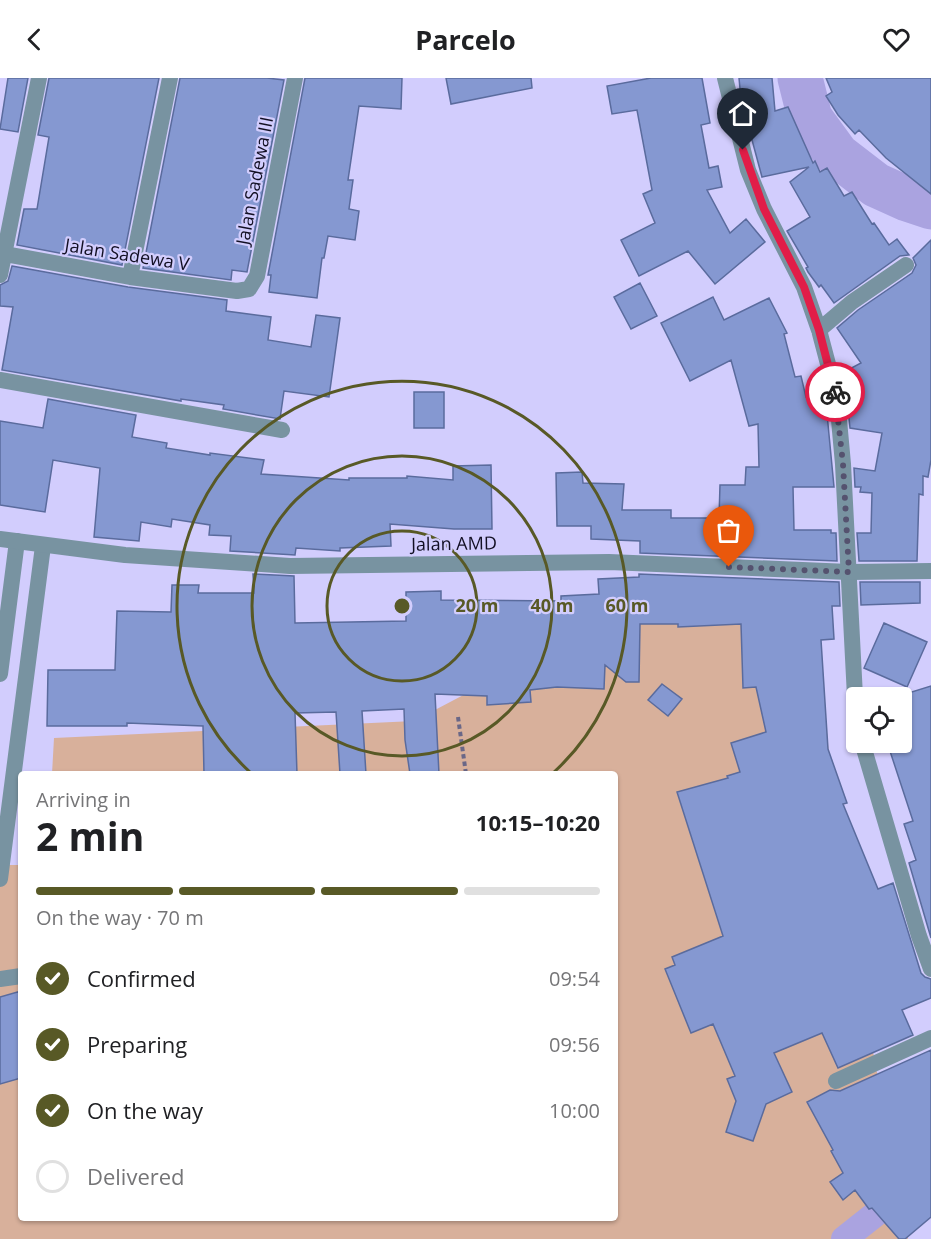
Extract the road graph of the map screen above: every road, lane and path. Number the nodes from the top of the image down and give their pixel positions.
1 (39, 78) edge
2 (170, 78) edge
3 (295, 78) edge
4 (725, 78) edge
5 (2, 253) edge
6 (906, 265) dead end
7 (0, 275) edge
8 (130, 277) junction
9 (249, 289) joint
10 (819, 330) junction
11 (0, 380) edge
12 (282, 430) dead end
13 (8, 540) edge
14 (43, 546) junction
15 (931, 571) edge
16 (849, 572) junction
17 (0, 674) edge
18 (855, 687) edge
19 (458, 717) dead end
20 (865, 753) edge
21 (466, 771) edge
22 (0, 879) edge
23 (931, 969) edge
24 (18, 977) edge
25 (0, 980) edge
26 (931, 1038) edge
27 (836, 1080) dead end

1 - 5 street
2 - 8 street
3 - 9 street, Jalan Sadewa III
4 - 10 street
5 - 7 street
5 - 8 street, Jalan Sadewa V
6 - 10 street
8 - 9 street, Jalan Sadewa V
10 - 16 street
11 - 12 street
13 - 14 street, Jalan AMD
13 - 17 street
14 - 16 street, Jalan AMD
14 - 22 street
15 - 16 street, Jalan AMD
16 - 18 street
19 - 21 path
20 - 23 street
24 - 25 street
26 - 27 street

